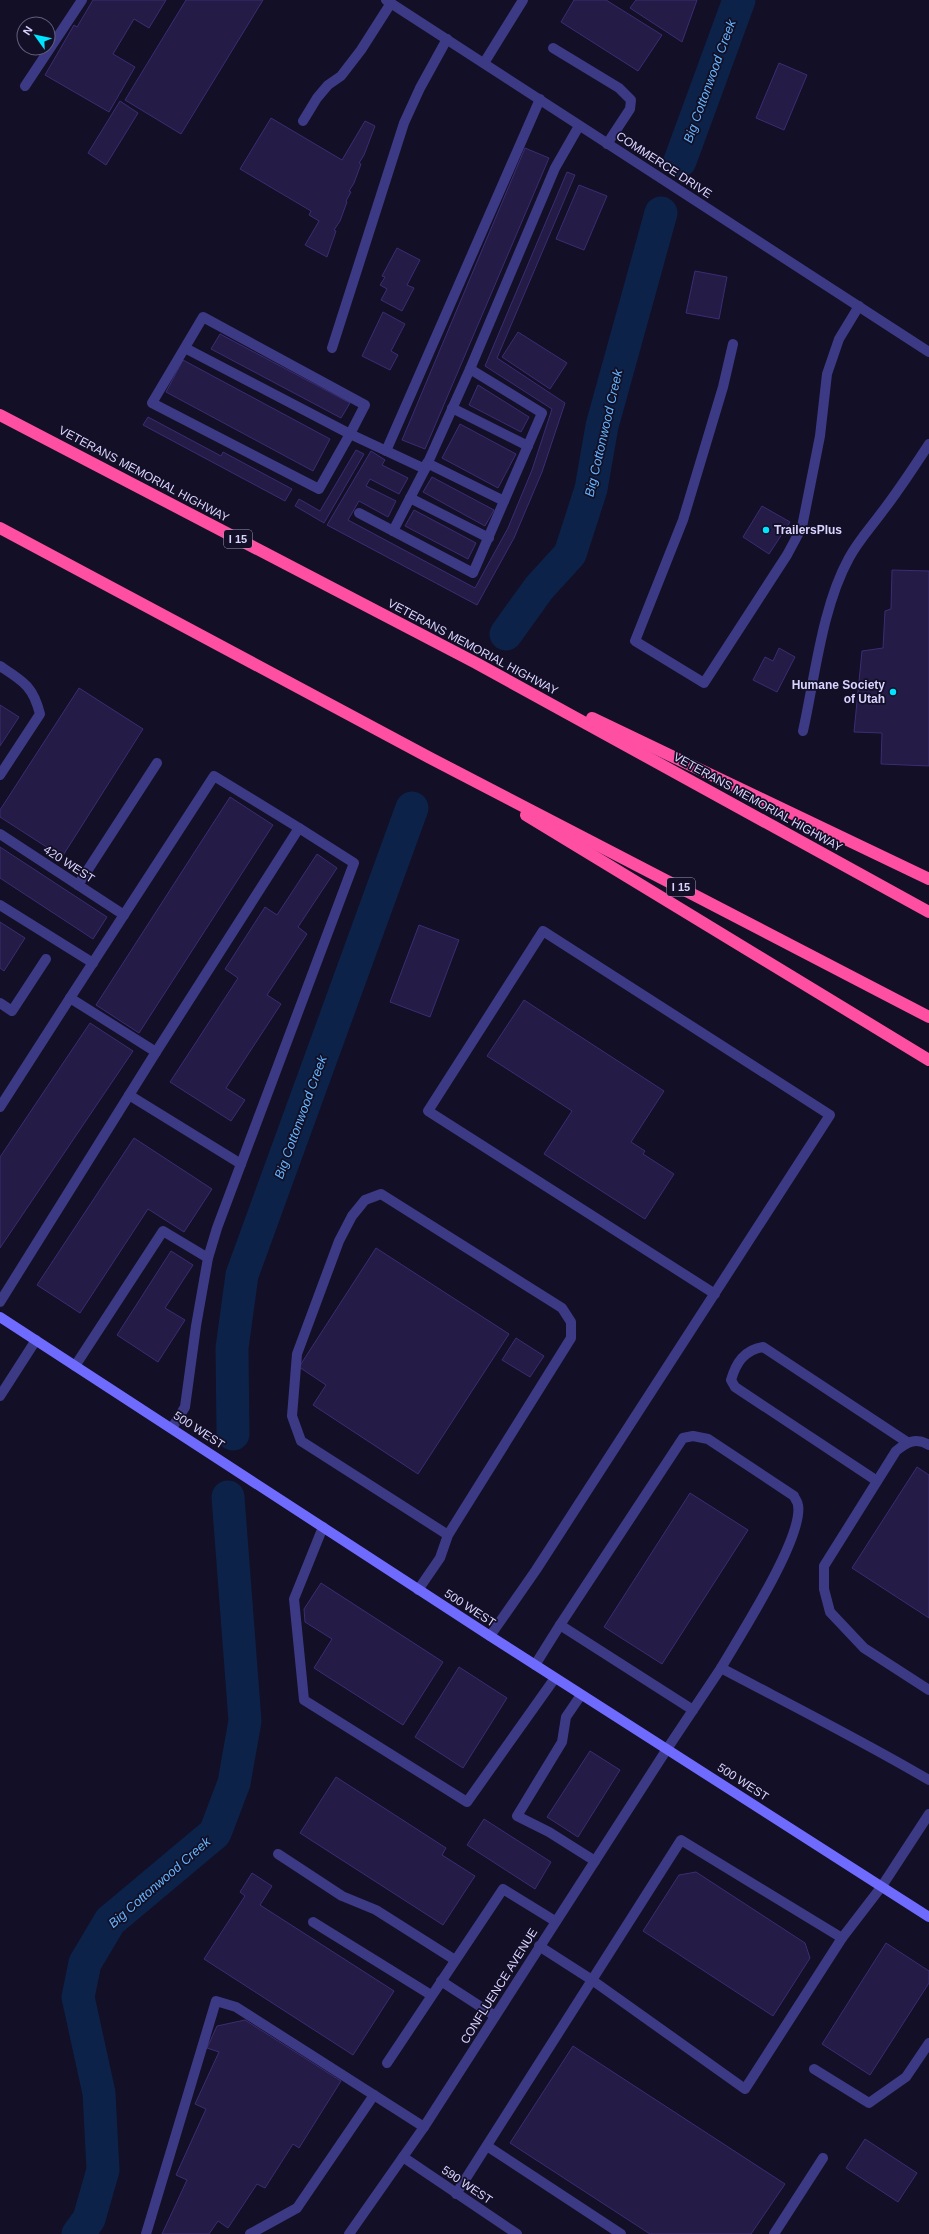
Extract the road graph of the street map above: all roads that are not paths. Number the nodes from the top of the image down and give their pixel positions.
1 (82, 0) edge
2 (523, 0) edge
3 (389, 1) edge
4 (447, 39) junction
5 (553, 48) dead end
6 (484, 63) junction
7 (25, 86) dead end
8 (540, 99) junction
9 (303, 121) dead end
10 (579, 126) junction
11 (607, 144) junction
12 (859, 306) junction
13 (733, 344) dead end
14 (185, 348) junction
15 (332, 348) dead end
16 (929, 352) edge
17 (470, 369) junction
18 (452, 408) junction
19 (0, 414) edge
20 (350, 434) junction
21 (929, 444) edge
22 (528, 446) junction
23 (386, 451) junction
24 (426, 466) junction
25 (410, 498) junction
26 (504, 501) junction
27 (359, 513) dead end
28 (0, 528) edge
29 (393, 531) junction
30 (489, 538) junction
31 (476, 663) junction
32 (0, 666) edge
33 (803, 731) dead end
34 (432, 759) junction
35 (157, 763) dead end
36 (0, 775) edge
37 (299, 828) junction
38 (0, 834) edge
39 (929, 879) edge
40 (78, 885) junction
41 (0, 905) edge
42 (929, 912) edge
43 (124, 915) junction
44 (46, 959) dead end
45 (93, 963) junction
46 (70, 998) junction
47 (0, 1004) edge
48 (929, 1017) edge
49 (156, 1052) junction
50 (929, 1060) edge
51 (129, 1094) junction
52 (0, 1107) edge
53 (241, 1164) junction
54 (208, 1258) junction
55 (715, 1294) junction
56 (0, 1302) edge
57 (0, 1317) edge
58 (36, 1340) junction
59 (75, 1366) junction
60 (0, 1396) edge
61 (172, 1428) junction
62 (907, 1442) junction
63 (929, 1445) edge
64 (877, 1482) junction
65 (323, 1527) junction
66 (448, 1535) junction
67 (418, 1590) junction
68 (560, 1625) junction
69 (490, 1636) junction
70 (535, 1665) junction
71 (721, 1668) junction
72 (555, 1678) junction
73 (929, 1690) edge
74 (581, 1695) junction
75 (693, 1710) junction
76 (668, 1749) junction
77 (929, 1780) edge
78 (929, 1814) edge
79 (278, 1854) dead end
80 (595, 1861) junction
81 (882, 1886) junction
82 (929, 1917) edge
83 (555, 1921) junction
84 (314, 1922) dead end
85 (842, 1938) junction
86 (540, 1946) junction
87 (455, 1960) junction
88 (592, 1980) junction
89 (441, 1981) junction
90 (431, 1995) junction
91 (495, 2016) junction
92 (929, 2043) edge
93 (387, 2063) dead end
94 (814, 2069) dead end
95 (374, 2095) junction
96 (424, 2127) junction
97 (487, 2146) junction
98 (402, 2157) junction
99 (823, 2158) dead end
100 (456, 2194) junction
101 (146, 2234) edge
102 (250, 2234) edge
103 (349, 2234) edge
104 (517, 2234) edge
105 (621, 2234) edge
106 (774, 2234) edge

1 - 7 street
2 - 6 street
3 - 4 street, COMMERCE DRIVE
3 - 9 street
4 - 6 street, COMMERCE DRIVE
4 - 15 street
5 - 11 street
6 - 8 street, COMMERCE DRIVE
8 - 10 street, COMMERCE DRIVE
8 - 23 street
10 - 11 street, COMMERCE DRIVE
10 - 17 street
11 - 12 street, COMMERCE DRIVE
12 - 13 street
12 - 16 street, COMMERCE DRIVE
14 - 20 street
14 - 20 street
14 - 20 street
17 - 18 street
17 - 22 street
18 - 22 street
18 - 24 street
19 - 31 highway, VETERANS MEMORIAL HIGHWAY / I 15
20 - 23 street
21 - 33 street
22 - 26 street
23 - 24 street
24 - 25 street
24 - 26 street
25 - 29 street
25 - 30 street
26 - 30 street
27 - 29 street
28 - 34 highway, I 15
29 - 30 street
31 - 39 highway
31 - 42 highway, VETERANS MEMORIAL HIGHWAY / I 15
32 - 36 street
34 - 48 highway, I 15
34 - 50 highway
35 - 40 street
37 - 43 street
37 - 49 street
37 - 53 street
38 - 40 street, 420 WEST
40 - 43 street, 420 WEST
41 - 45 street
43 - 45 street
44 - 47 street
45 - 46 street
46 - 49 street
46 - 52 street
49 - 51 street
51 - 53 street
51 - 56 street
53 - 54 street
54 - 59 street
54 - 61 street
55 - 55 street
55 - 69 street
57 - 58 main road, 500 WEST
58 - 59 main road, 500 WEST
58 - 60 street
59 - 61 main road, 500 WEST
61 - 65 main road, 500 WEST
62 - 63 street
62 - 64 street
62 - 64 street
64 - 73 street
65 - 67 main road, 500 WEST
65 - 72 street
66 - 66 street
66 - 67 street
67 - 69 main road, 500 WEST
68 - 70 street
68 - 71 street, CONFLUENCE AVENUE
68 - 75 street
69 - 70 main road, 500 WEST
70 - 72 main road, 500 WEST
71 - 75 street, CONFLUENCE AVENUE
71 - 77 street
72 - 74 main road, 500 WEST
74 - 76 main road, 500 WEST
74 - 80 street
75 - 76 street, CONFLUENCE AVENUE
76 - 80 street, CONFLUENCE AVENUE
76 - 81 main road, 500 WEST
78 - 81 street
79 - 87 street
80 - 83 street, CONFLUENCE AVENUE
81 - 82 main road, 500 WEST
81 - 85 street
83 - 86 street, CONFLUENCE AVENUE
83 - 87 street
84 - 90 street
85 - 88 street
85 - 88 street
86 - 88 street
86 - 91 street, CONFLUENCE AVENUE
87 - 89 street
88 - 97 street
89 - 90 street
89 - 91 street
90 - 93 street
91 - 96 street, CONFLUENCE AVENUE
92 - 94 street
95 - 96 street
95 - 101 street
95 - 102 street
96 - 98 street, CONFLUENCE AVENUE
97 - 100 street
97 - 105 street
98 - 100 street, 590 WEST
98 - 103 street, CONFLUENCE AVENUE
99 - 106 street
100 - 104 street, 590 WEST

